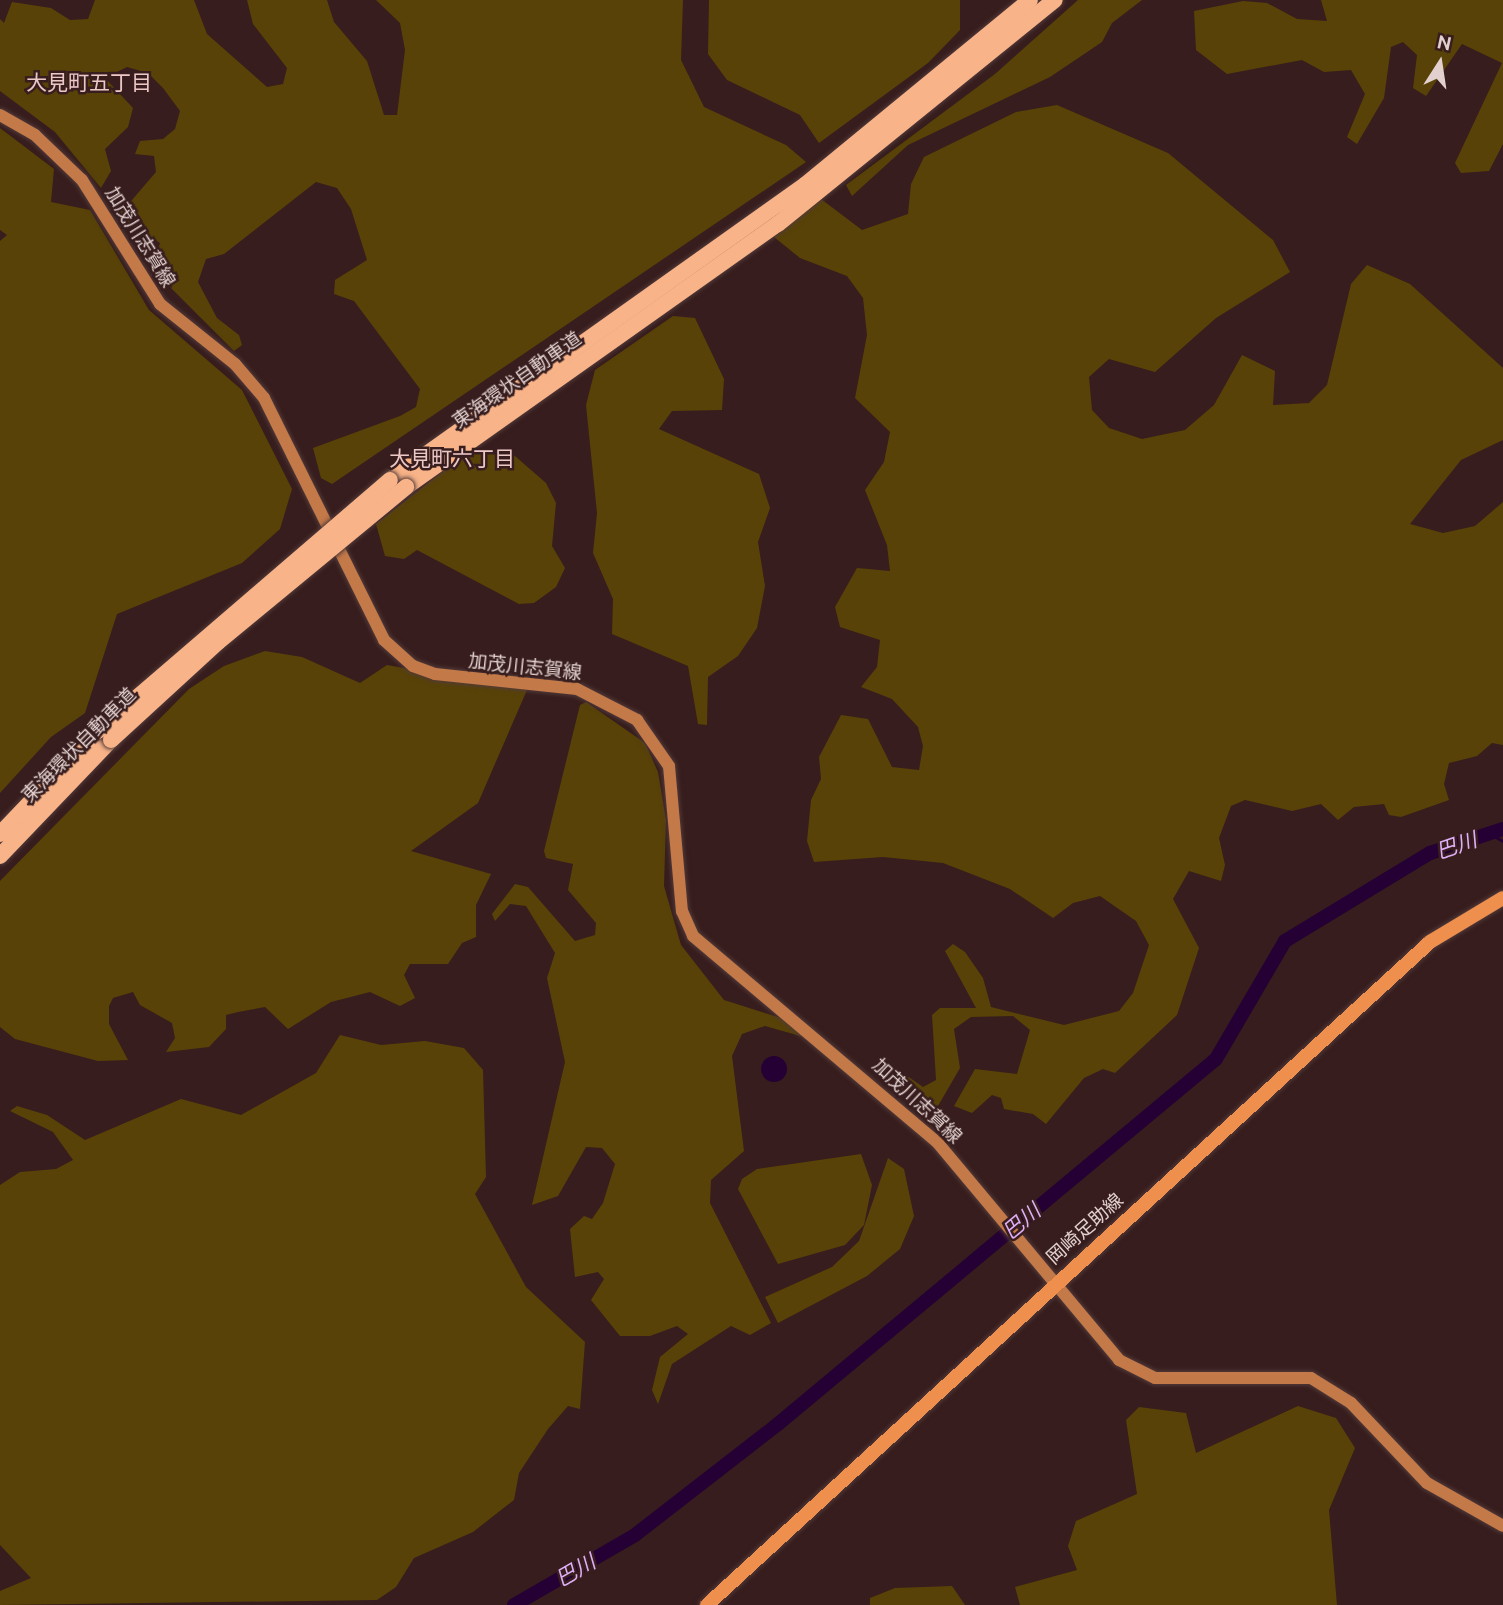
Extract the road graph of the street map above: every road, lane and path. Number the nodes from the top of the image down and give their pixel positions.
1 (1030, 0) edge
2 (1055, 0) edge
3 (0, 116) edge
4 (105, 736) junction
5 (0, 834) edge
6 (0, 856) edge
7 (1503, 898) edge
8 (1053, 1284) junction
9 (1503, 1526) edge
10 (706, 1605) edge

1 - 4 highway, 東海環状自動車道, bridge
2 - 4 highway, 東海環状自動車道, bridge
3 - 8 main road, 加茂川志賀線
4 - 5 highway, 東海環状自動車道
4 - 6 highway, 東海環状自動車道
7 - 8 main road, 岡崎足助線
8 - 9 main road, 加茂川志賀線
8 - 10 main road, 岡崎足助線

